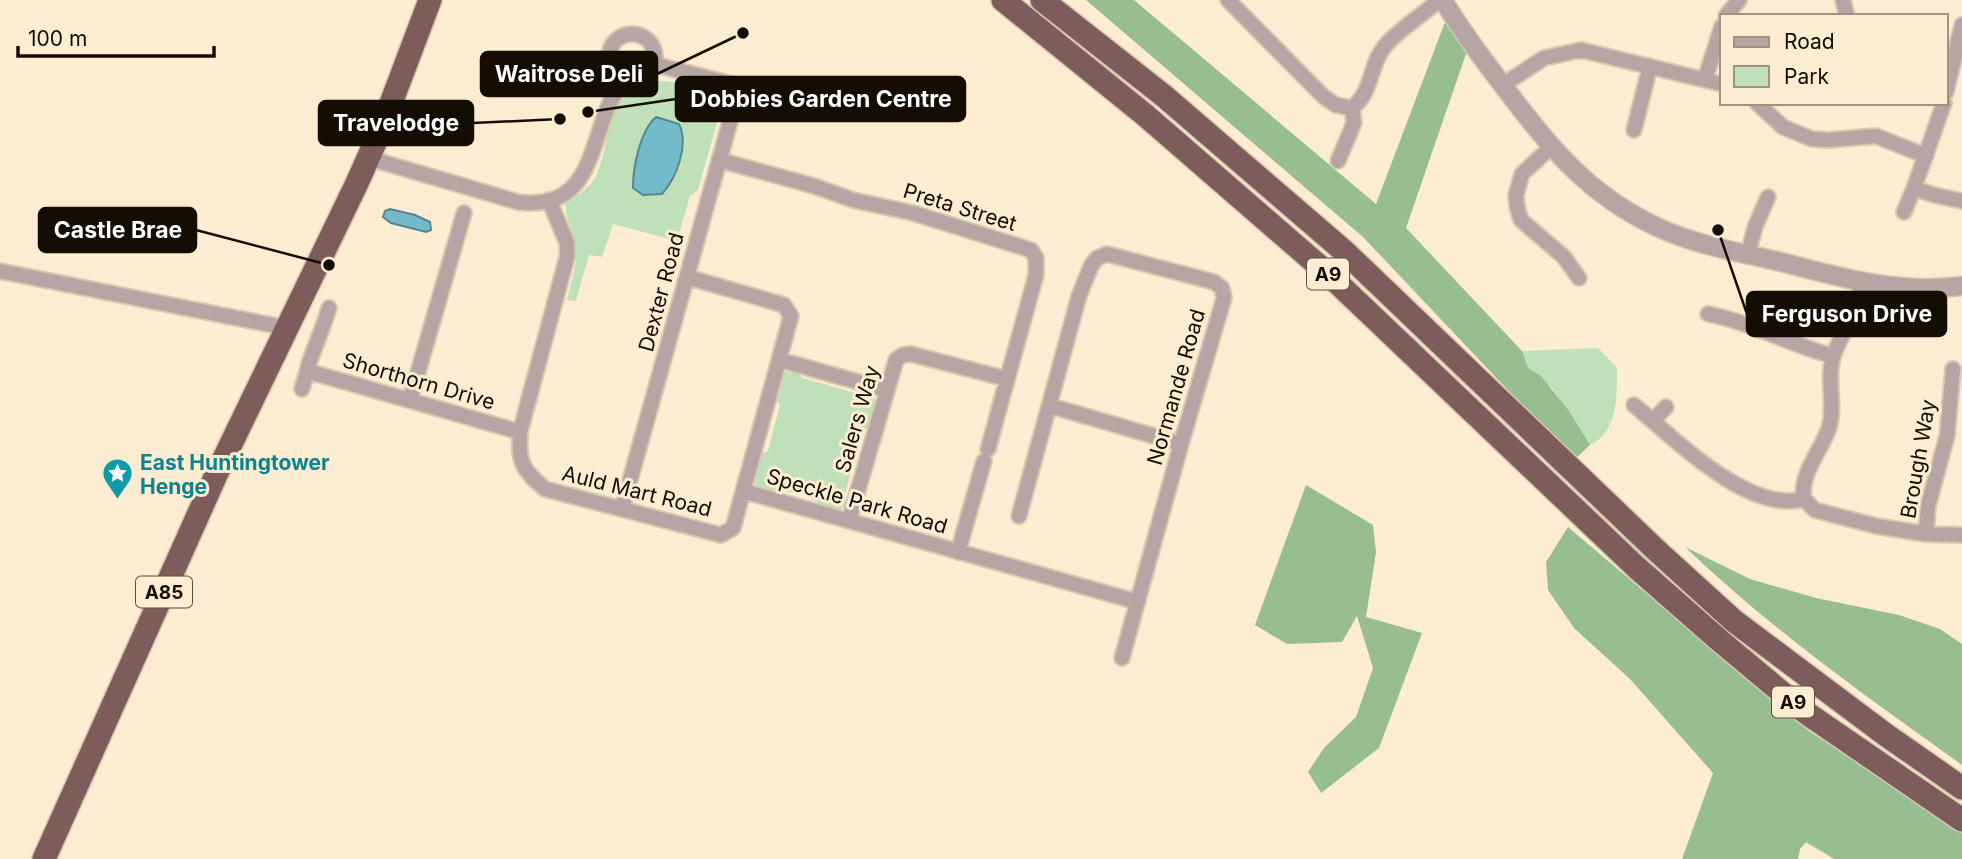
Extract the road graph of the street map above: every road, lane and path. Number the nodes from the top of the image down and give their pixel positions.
1 (1003, 0) edge
2 (1042, 0) edge
3 (1228, 0) edge
4 (1441, 0) edge
5 (1739, 0) edge
6 (426, 7) edge
7 (1728, 14) edge
8 (1720, 32) edge
9 (1961, 32) edge
10 (653, 64) junction
11 (1650, 66) junction
12 (624, 79) junction
13 (1705, 79) junction
14 (1720, 83) edge
15 (1948, 84) edge
16 (1503, 85) junction
17 (1760, 105) edge
18 (1943, 105) edge
19 (1352, 108) junction
20 (1634, 130) dead end
21 (1551, 147) junction
22 (1926, 156) junction
23 (368, 158) junction
24 (719, 160) junction
25 (1338, 161) dead end
26 (1914, 188) junction
27 (1768, 197) dead end
28 (548, 200) junction
29 (1962, 201) edge
30 (1903, 212) dead end
31 (464, 213) dead end
32 (1748, 254) junction
33 (0, 271) edge
34 (687, 277) junction
35 (1579, 278) dead end
36 (1860, 281) junction
37 (1962, 286) edge
38 (329, 308) dead end
39 (1708, 314) dead end
40 (287, 328) junction
41 (1833, 356) junction
42 (779, 360) junction
43 (1953, 369) dead end
44 (307, 371) junction
45 (1007, 379) junction
46 (302, 389) dead end
47 (887, 390) junction
48 (1956, 392) edge
49 (410, 400) junction
50 (1634, 405) dead end
51 (1051, 407) junction
52 (1666, 407) dead end
53 (1653, 421) junction
54 (520, 432) junction
55 (1181, 444) junction
56 (986, 455) joint
57 (743, 491) junction
58 (1804, 499) junction
59 (622, 509) junction
60 (1019, 516) dead end
61 (849, 521) junction
62 (1926, 534) junction
63 (1962, 535) edge
64 (958, 552) junction
65 (1138, 602) junction
66 (1122, 659) dead end
67 (1962, 788) edge
68 (1962, 820) edge
69 (44, 859) edge

1 - 68 highway, A9
2 - 67 highway, A9
3 - 19 street
4 - 16 street
4 - 19 street
5 - 7 street
6 - 23 highway, A85
8 - 13 street
9 - 15 street
10 - 12 street
10 - 12 street
10 - 24 street, Dexter Road
11 - 13 street
11 - 16 street
11 - 20 street
12 - 28 street
13 - 14 street
16 - 21 street
17 - 22 street
18 - 22 street
19 - 25 street
21 - 32 street
21 - 35 street
22 - 26 street
23 - 28 street
23 - 40 highway, A85
24 - 34 street, Dexter Road
24 - 45 street, Preta Street
26 - 29 street
26 - 30 street
27 - 32 street
28 - 54 street, Auld Mart Road
31 - 49 street
32 - 36 street
33 - 40 street
34 - 42 street, Auld Mart Road
34 - 59 street, Dexter Road
36 - 37 street
36 - 41 street
38 - 44 street, Shorthorn Drive
39 - 41 street
40 - 69 highway, A85
41 - 58 street
42 - 47 street
42 - 57 street, Auld Mart Road
43 - 48 street, Brough Way
44 - 46 street, Shorthorn Drive
44 - 49 street, Shorthorn Drive
45 - 47 street, Salers Way
45 - 56 street, Preta Street
47 - 61 street, Salers Way
48 - 62 street, Brough Way
49 - 54 street, Shorthorn Drive
50 - 53 street
51 - 55 street
51 - 55 street, Normande Road
51 - 60 street, Normande Road
52 - 53 street
53 - 58 street
54 - 59 street, Auld Mart Road
55 - 65 street, Normande Road
56 - 64 street, Speckle Park Road
57 - 59 street, Auld Mart Road
57 - 61 street, Speckle Park Road
58 - 62 street
61 - 64 street, Speckle Park Road
62 - 63 street
64 - 65 street, Speckle Park Road
65 - 66 street, Normande Road

